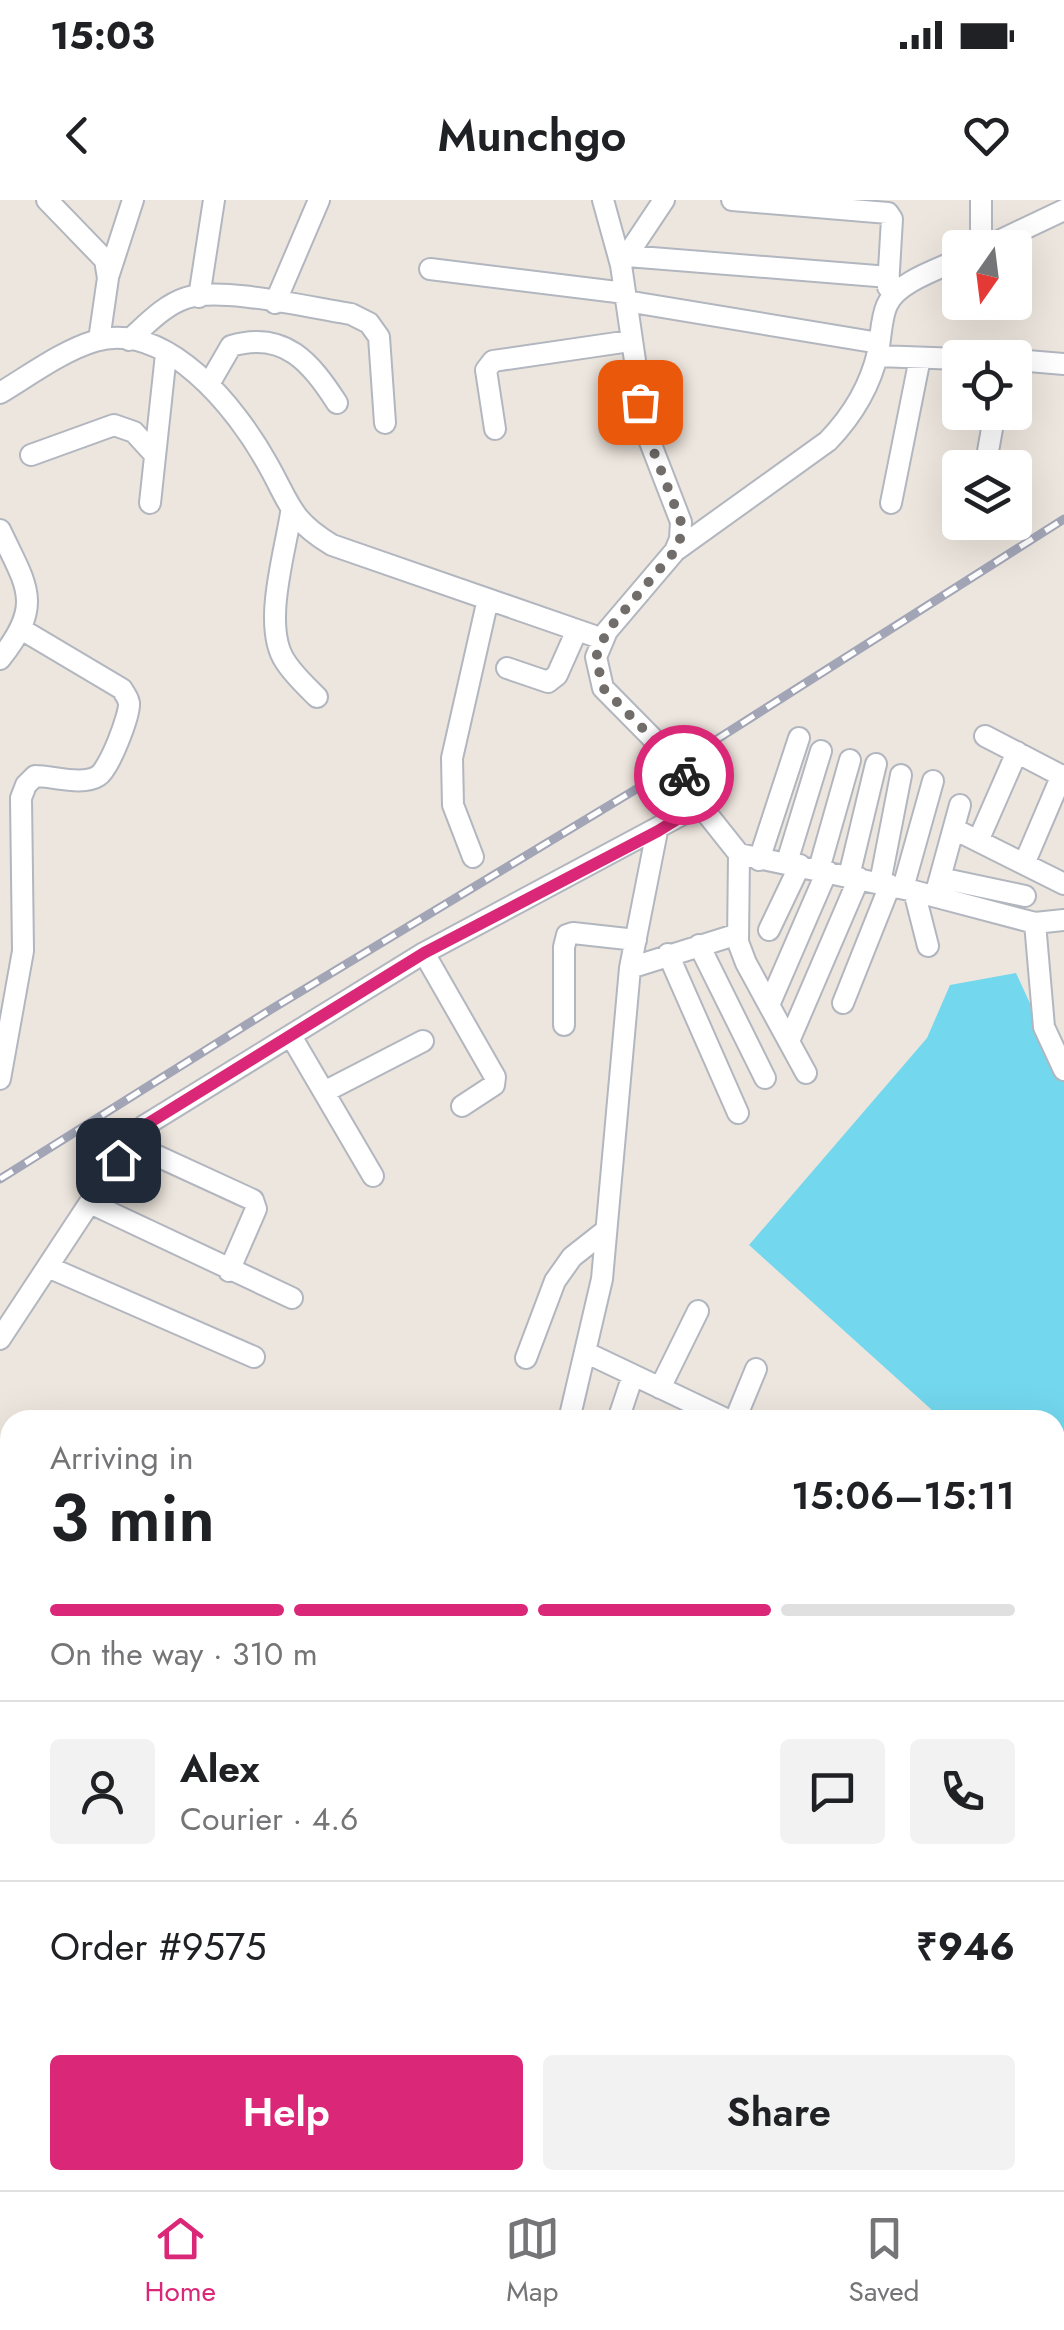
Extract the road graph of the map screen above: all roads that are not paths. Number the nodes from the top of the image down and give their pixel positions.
1 (47, 200) edge
2 (133, 200) edge
3 (214, 200) edge
4 (319, 200) edge
5 (664, 200) edge
6 (732, 200) edge
7 (981, 200) edge
8 (599, 202) edge
9 (1057, 208) edge
10 (982, 230) edge
11 (1016, 230) edge
12 (624, 260) junction
13 (942, 268) edge
14 (430, 269) dead end
15 (888, 277) junction
16 (108, 278) junction
17 (199, 297) junction
18 (625, 297) junction
19 (275, 303) junction
20 (887, 304) junction
21 (98, 340) junction
22 (129, 340) junction
23 (630, 341) junction
24 (878, 350) junction
25 (166, 354) junction
26 (920, 358) junction
27 (942, 358) edge
28 (1032, 361) edge
29 (1064, 364) edge
30 (209, 384) junction
31 (0, 393) edge
32 (337, 403) dead end
33 (385, 423) dead end
34 (496, 429) dead end
35 (31, 455) dead end
36 (155, 455) junction
37 (150, 503) dead end
38 (891, 503) dead end
39 (291, 513) junction
40 (0, 530) edge
41 (675, 551) junction
42 (488, 600) junction
43 (20, 629) junction
44 (577, 630) junction
45 (604, 639) junction
46 (0, 660) edge
47 (508, 668) dead end
48 (317, 697) dead end
49 (985, 736) dead end
50 (799, 738) dead end
51 (821, 751) dead end
52 (1016, 752) junction
53 (850, 760) dead end
54 (876, 764) dead end
55 (901, 775) dead end
56 (1063, 776) edge
57 (932, 780) dead end
58 (700, 805) junction
59 (960, 805) dead end
60 (954, 829) junction
61 (658, 831) junction
62 (978, 841) junction
63 (473, 857) dead end
64 (749, 857) junction
65 (1024, 864) junction
66 (808, 867) junction
67 (854, 877) junction
68 (1064, 884) edge
69 (910, 887) junction
70 (1025, 896) dead end
71 (1064, 920) edge
72 (1035, 923) junction
73 (769, 930) dead end
74 (738, 934) junction
75 (636, 940) junction
76 (699, 945) junction
77 (928, 946) dead end
78 (424, 953) junction
79 (668, 954) junction
80 (630, 968) junction
81 (843, 1003) dead end
82 (769, 1005) junction
83 (564, 1025) dead end
84 (291, 1036) junction
85 (423, 1040) dead end
86 (788, 1041) junction
87 (1064, 1070) edge
88 (806, 1073) dead end
89 (765, 1078) dead end
90 (0, 1079) edge
91 (326, 1091) junction
92 (462, 1106) dead end
93 (738, 1113) dead end
94 (130, 1144) junction
95 (373, 1176) dead end
96 (90, 1203) junction
97 (604, 1231) junction
98 (48, 1267) junction
99 (229, 1270) junction
100 (292, 1298) dead end
101 (698, 1312) dead end
102 (0, 1339) edge
103 (586, 1353) junction
104 (254, 1356) dead end
105 (526, 1358) dead end
106 (756, 1370) dead end
107 (633, 1374) junction
108 (660, 1388) junction
109 (572, 1410) edge
110 (621, 1410) edge
111 (710, 1410) edge
112 (737, 1410) edge

1 - 16 street
2 - 16 street
3 - 17 street
4 - 19 street
5 - 12 street
6 - 15 street
7 - 10 street
8 - 12 street
9 - 11 street
12 - 15 street
12 - 18 street
13 - 20 street
14 - 18 street
15 - 20 street
16 - 21 street
17 - 19 street
17 - 22 street
18 - 23 street
18 - 24 street
19 - 33 street
20 - 24 street
21 - 22 street
21 - 31 street
22 - 25 street
23 - 34 street
23 - 41 street
24 - 26 street
24 - 41 street
25 - 30 street
25 - 36 street
26 - 27 street
26 - 38 street
28 - 29 street
30 - 32 street
30 - 39 street
35 - 36 street
36 - 37 street
39 - 42 street
39 - 48 street
40 - 43 street
41 - 45 street
42 - 44 street
42 - 63 street
43 - 46 street
43 - 90 street
44 - 45 street
44 - 47 street
45 - 58 street
49 - 52 street
50 - 64 street
51 - 66 street
52 - 56 street
52 - 62 street
53 - 66 street
54 - 67 street
55 - 69 street
56 - 65 street
57 - 69 street
58 - 61 street
58 - 64 street
59 - 60 street
60 - 62 street
60 - 69 street
61 - 75 street
61 - 78 street
62 - 65 street
64 - 66 street
64 - 74 street
65 - 68 street
66 - 67 street
66 - 73 street
66 - 82 street
67 - 69 street
67 - 86 street
69 - 70 street
69 - 72 street
69 - 77 street
69 - 81 street
71 - 72 street
72 - 87 street
74 - 76 street
74 - 82 street
75 - 80 street
75 - 83 street
76 - 79 street
76 - 89 street
78 - 84 street
78 - 92 street
79 - 80 street
79 - 93 street
80 - 97 street
82 - 86 street
84 - 91 street
84 - 94 street
85 - 91 street
86 - 88 street
91 - 95 street
94 - 96 street
94 - 99 street
96 - 98 street
96 - 99 street
97 - 103 street
97 - 105 street
98 - 102 street
98 - 104 street
99 - 100 street
101 - 108 street
103 - 107 street
103 - 109 street
106 - 112 street
107 - 108 street
107 - 110 street
108 - 111 street

